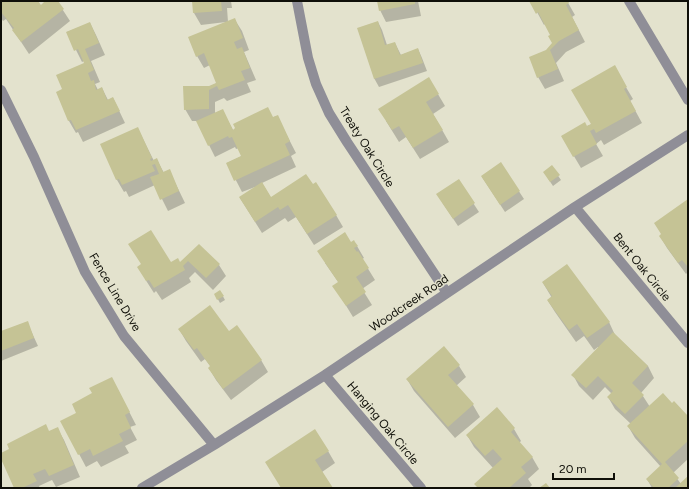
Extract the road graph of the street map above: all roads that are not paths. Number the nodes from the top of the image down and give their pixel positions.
1 (297, 1) edge
2 (629, 1) edge
3 (1, 90) edge
4 (688, 100) edge
5 (688, 135) edge
6 (576, 207) junction
7 (447, 293) junction
8 (688, 343) edge
9 (325, 375) junction
10 (214, 445) junction
11 (142, 488) edge
12 (421, 488) edge

1 - 7 street, Treaty Oak Circle
2 - 4 street
3 - 10 street, Fence Line Drive
5 - 6 street, Woodcreek Road
6 - 7 street, Woodcreek Road
6 - 8 street, Bent Oak Circle
7 - 9 street, Woodcreek Road
9 - 10 street, Woodcreek Road
9 - 12 street, Hanging Oak Circle
10 - 11 street, Woodcreek Road

